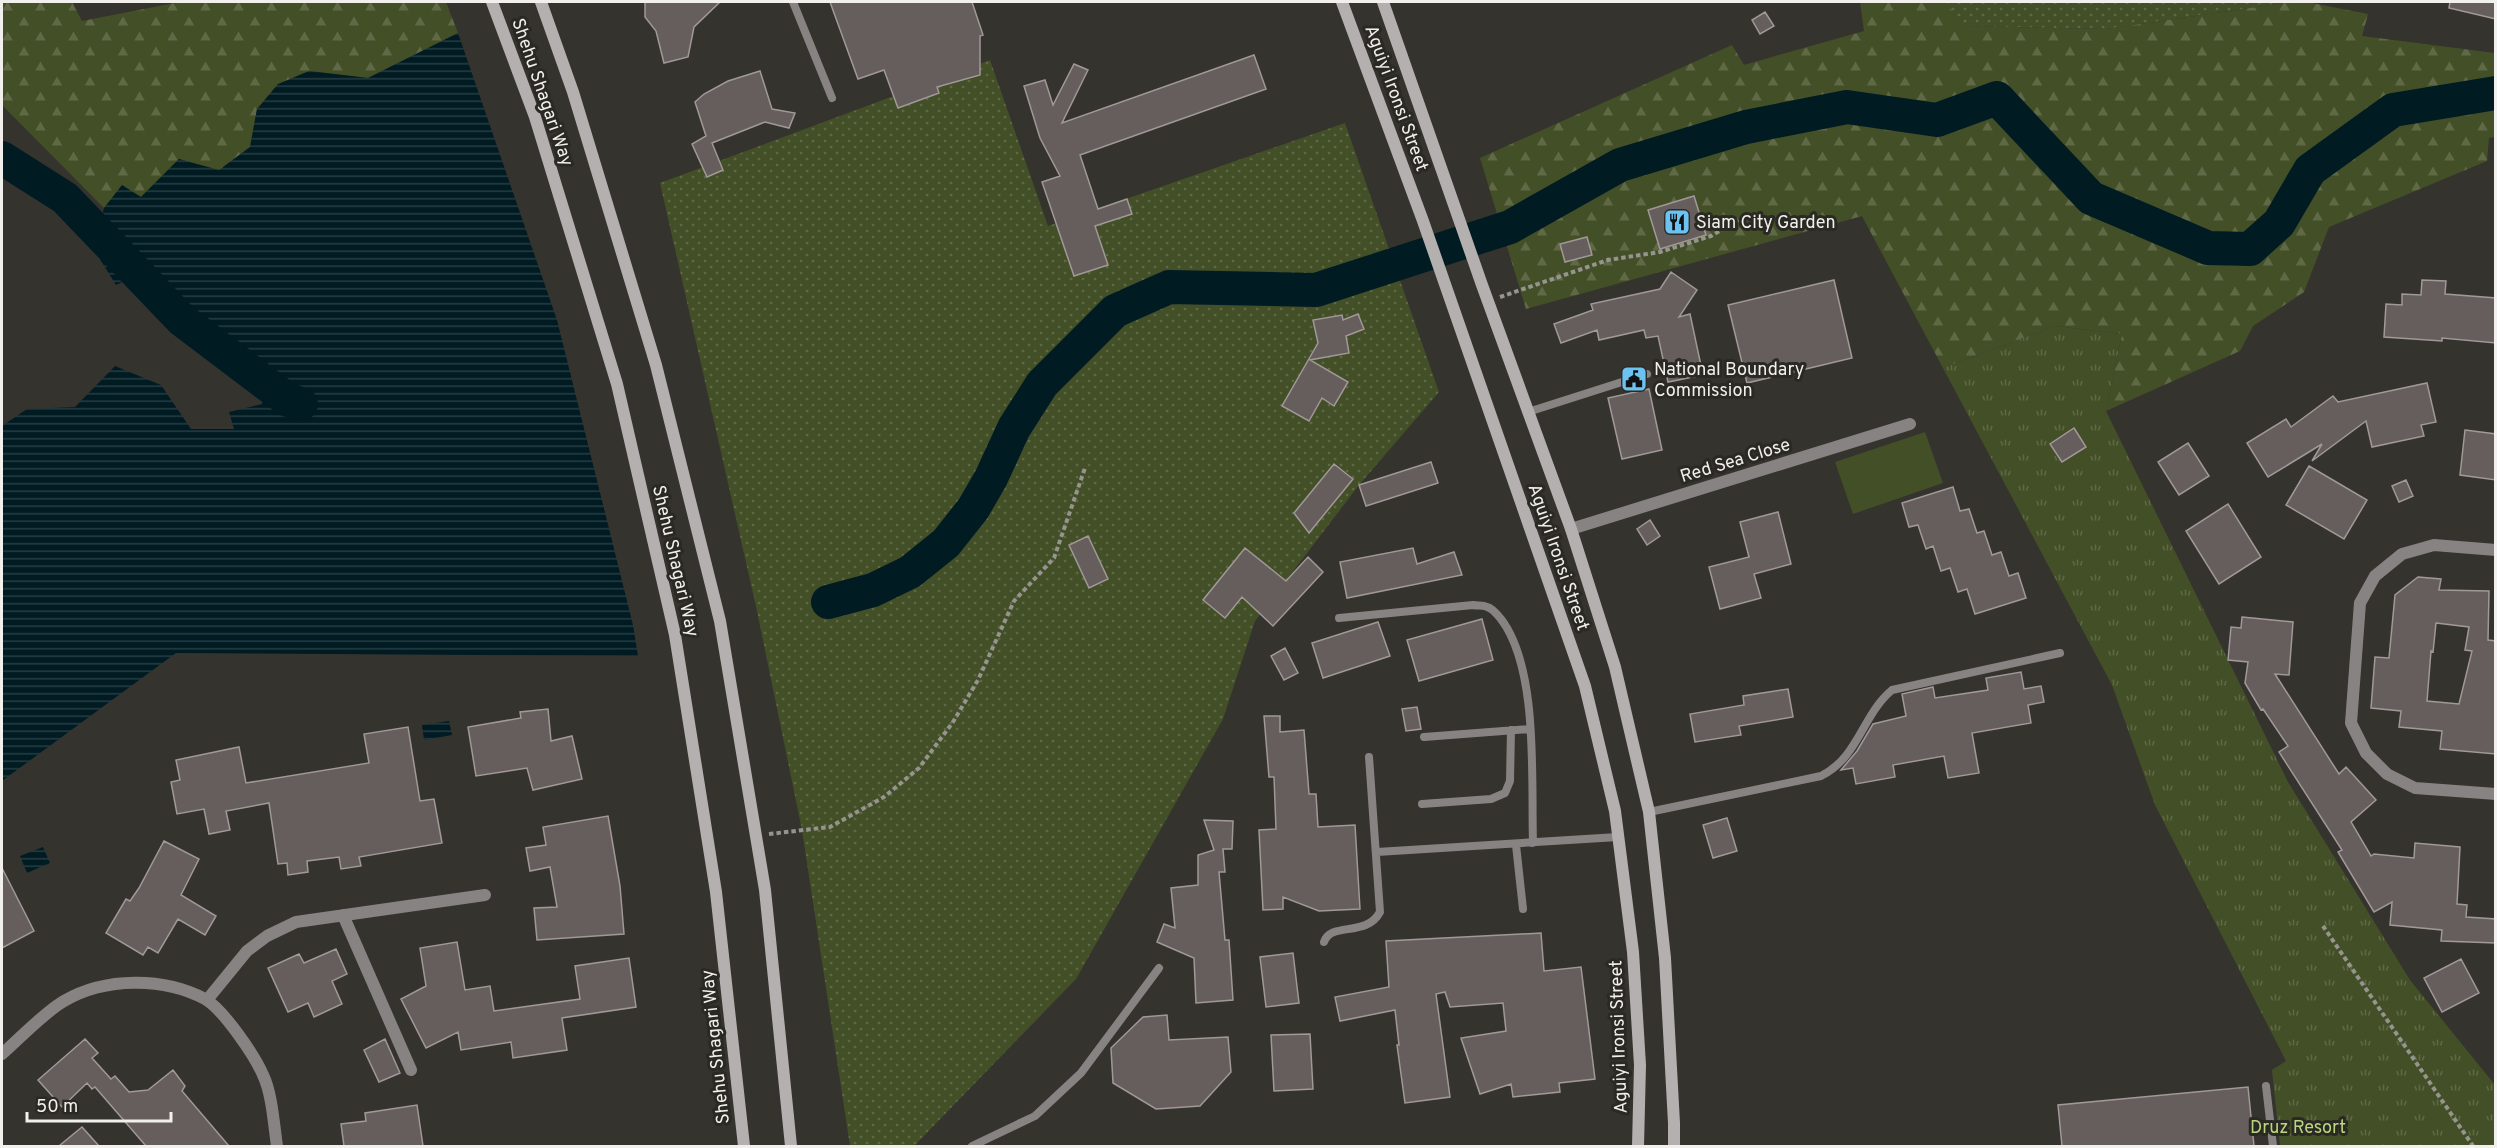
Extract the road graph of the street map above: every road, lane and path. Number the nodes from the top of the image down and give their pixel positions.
1 (492, 2) edge
2 (541, 2) edge
3 (793, 2) edge
4 (1342, 2) edge
5 (1383, 2) edge
6 (832, 98) dead end
7 (1749, 214) dead end
8 (1488, 301) junction
9 (1647, 374) dead end
10 (1528, 412) junction
11 (1910, 424) dead end
12 (1085, 468) dead end
13 (1571, 529) junction
14 (2496, 550) edge
15 (1339, 618) dead end
16 (2060, 653) dead end
17 (1530, 729) junction
18 (1511, 730) junction
19 (1424, 737) dead end
20 (1369, 757) dead end
21 (2496, 794) edge
22 (1422, 804) dead end
23 (1649, 812) junction
24 (756, 836) junction
25 (1618, 837) junction
26 (1533, 843) junction
27 (1516, 845) junction
28 (1377, 852) junction
29 (485, 895) dead end
30 (1523, 909) dead end
31 (343, 915) junction
32 (2323, 926) dead end
33 (1324, 942) dead end
34 (1159, 968) dead end
35 (207, 1000) junction
36 (2, 1054) edge
37 (411, 1070) dead end
38 (2266, 1086) dead end
39 (277, 1146) edge
40 (744, 1146) edge
41 (791, 1146) edge
42 (972, 1146) edge
43 (1638, 1146) edge
44 (1674, 1146) edge
45 (2273, 1146) edge
46 (2473, 1146) edge

1 - 40 main road, Shehu Shagari Way
2 - 24 main road, Shehu Shagari Way
3 - 6 lane
4 - 25 main road, Aguiyi Ironsi Street
5 - 8 main road, Aguiyi Ironsi Street
7 - 8 path
8 - 10 main road, Aguiyi Ironsi Street
9 - 10 lane
10 - 13 main road, Aguiyi Ironsi Street
11 - 13 street, Red Sea Close
12 - 24 path
13 - 23 main road, Aguiyi Ironsi Street
14 - 21 street
15 - 17 lane
16 - 23 lane
17 - 18 lane
17 - 26 lane
18 - 19 lane
18 - 22 lane
20 - 28 lane
23 - 44 main road, Aguiyi Ironsi Street
24 - 41 main road, Shehu Shagari Way
25 - 26 lane
25 - 43 main road, Aguiyi Ironsi Street
26 - 27 lane
27 - 28 lane
27 - 30 lane
28 - 33 lane
29 - 31 street
31 - 35 street
31 - 37 street
32 - 46 path
34 - 42 lane
35 - 36 street
35 - 39 street
38 - 45 lane

